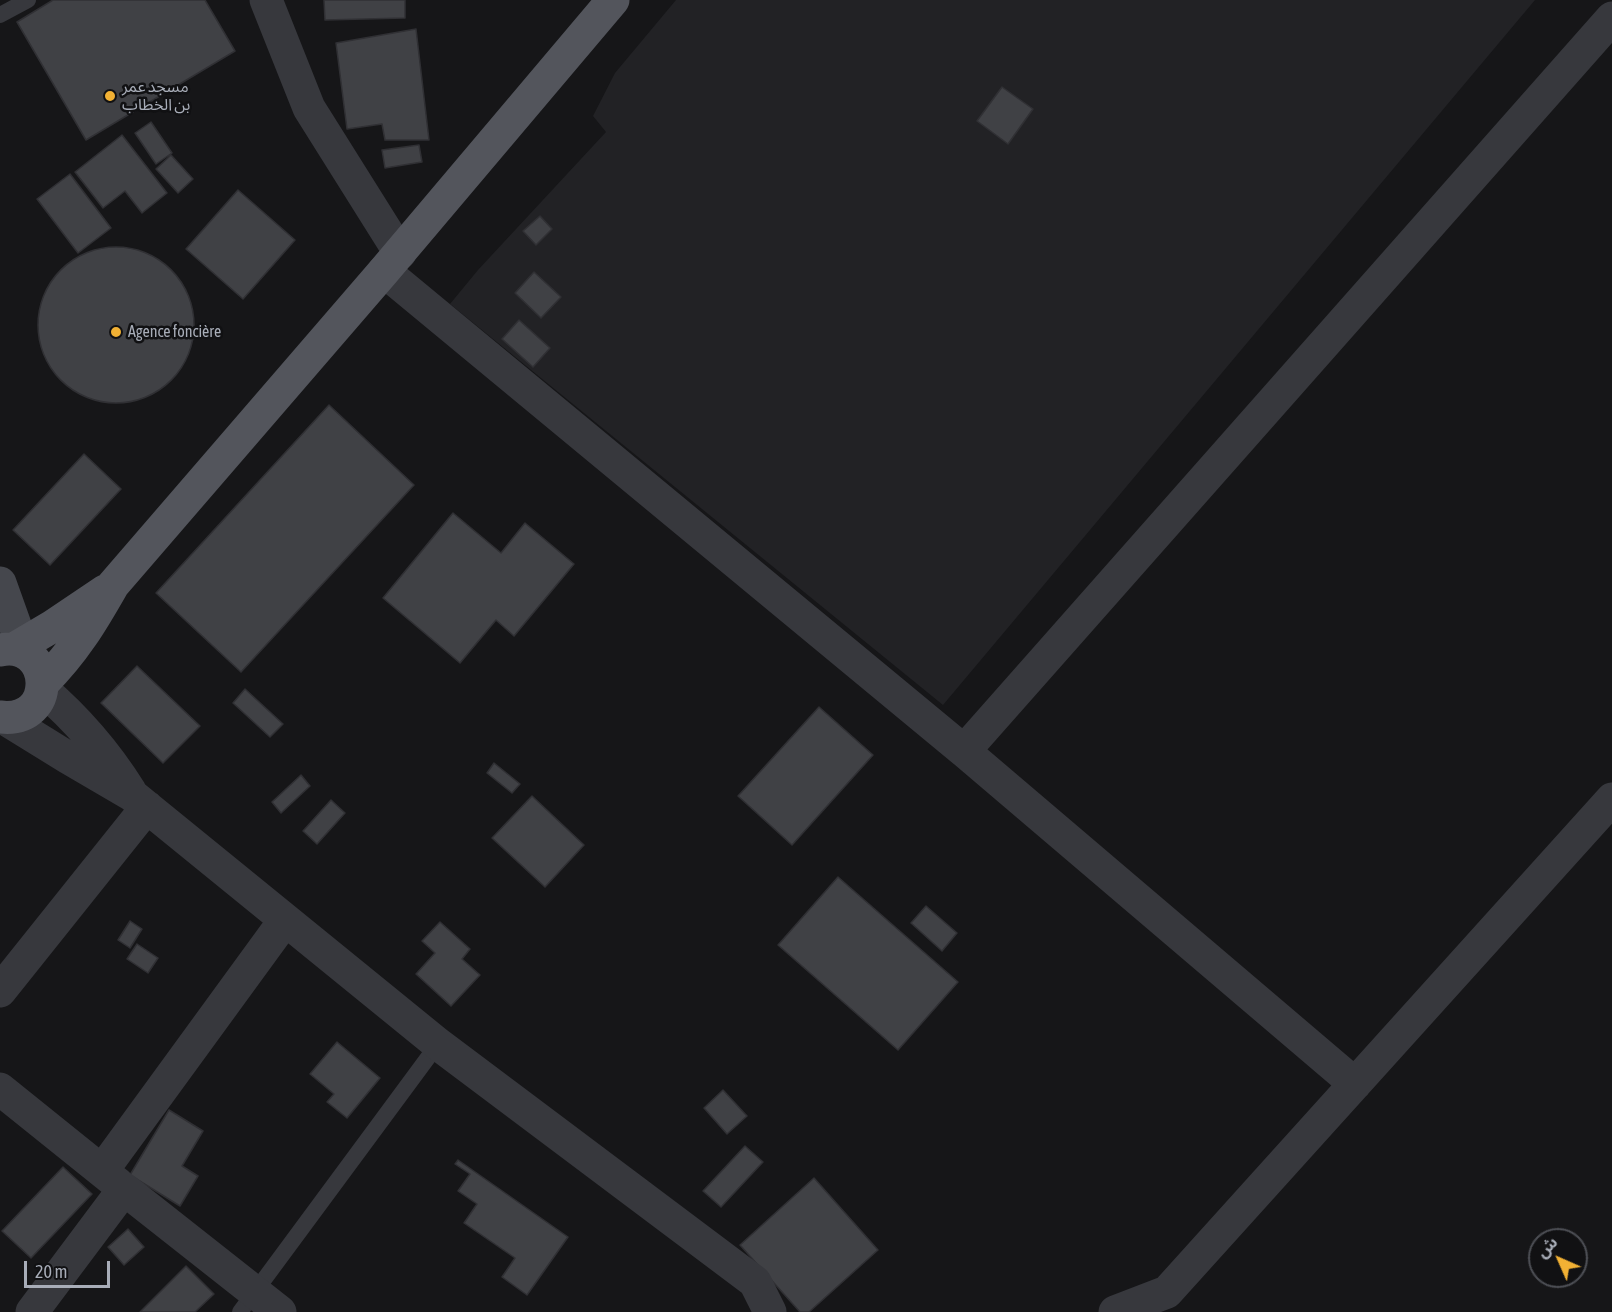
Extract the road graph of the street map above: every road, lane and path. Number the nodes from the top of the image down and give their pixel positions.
1 (28, 0) edge
2 (266, 0) edge
3 (613, 0) edge
4 (0, 15) edge
5 (1612, 18) edge
6 (392, 262) junction
7 (0, 583) edge
8 (113, 585) junction
9 (15, 649) edge
10 (42, 686) junction
11 (2, 717) edge
12 (964, 751) junction
13 (1612, 799) edge
14 (140, 801) junction
15 (285, 920) junction
16 (0, 991) edge
17 (438, 1044) junction
18 (1355, 1084) junction
19 (0, 1089) edge
20 (113, 1180) junction
21 (259, 1306) edge
22 (32, 1312) edge
23 (770, 1312) edge
24 (1115, 1312) edge

1 - 4 lane
2 - 6 street
3 - 6 main road
5 - 12 street
6 - 8 main road
6 - 12 street
7 - 9 main road
8 - 9 main road
8 - 10 main road
9 - 10 main road
10 - 11 main road
10 - 14 street
11 - 14 street
12 - 18 street
13 - 18 street
14 - 15 street
14 - 16 street
15 - 17 street
15 - 20 street
17 - 21 lane
17 - 23 street
18 - 24 street
19 - 20 street
20 - 21 street
20 - 22 street

